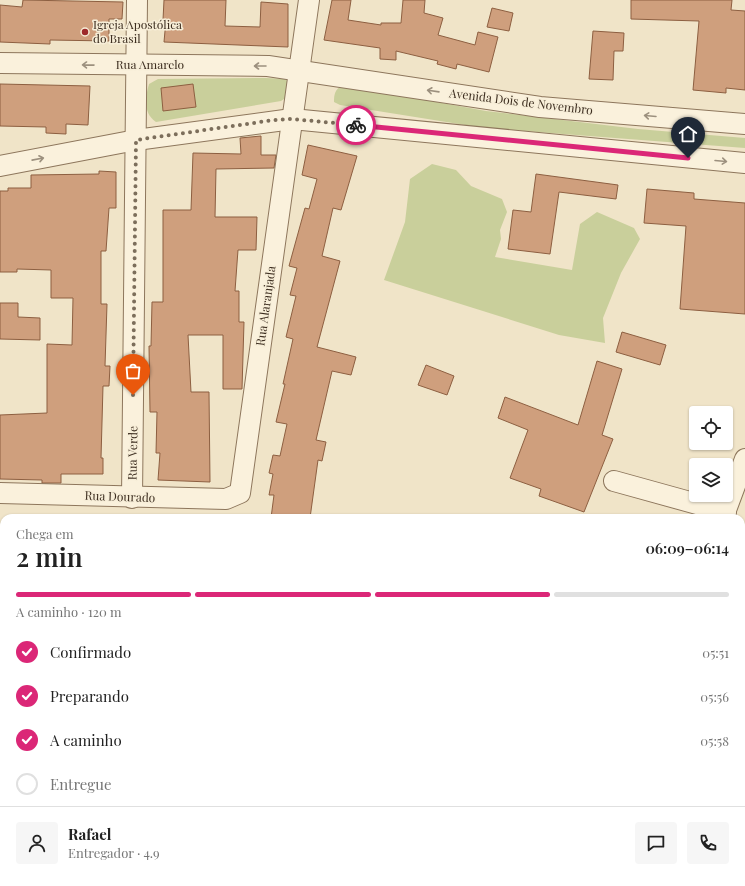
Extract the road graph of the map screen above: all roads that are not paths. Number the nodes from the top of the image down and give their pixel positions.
1 (137, 0) edge
2 (309, 0) edge
3 (0, 63) edge
4 (136, 66) junction
5 (299, 71) junction
6 (292, 119) junction
7 (745, 124) edge
8 (136, 140) junction
9 (745, 163) edge
10 (0, 166) edge
11 (745, 459) edge
12 (614, 481) dead end
13 (741, 482) edge
14 (0, 493) edge
15 (240, 493) joint
16 (132, 498) junction
17 (721, 514) edge
18 (725, 514) edge

1 - 4 street, Rua Verde
2 - 5 street
4 -> 3 street, Rua Amarelo
5 -> 4 street, Rua Amarelo
4 - 8 street, Rua Verde
5 - 6 street, Rua Alaranjada
7 -> 5 street, Avenida Dois de Novembro
6 - 8 street
6 -> 9 street
6 - 15 street, Rua Alaranjada
10 -> 8 street
8 - 16 street, Rua Verde
11 - 13 street
12 - 17 street
13 - 18 street
14 - 16 street, Rua Dourado
15 - 16 street, Rua Dourado

